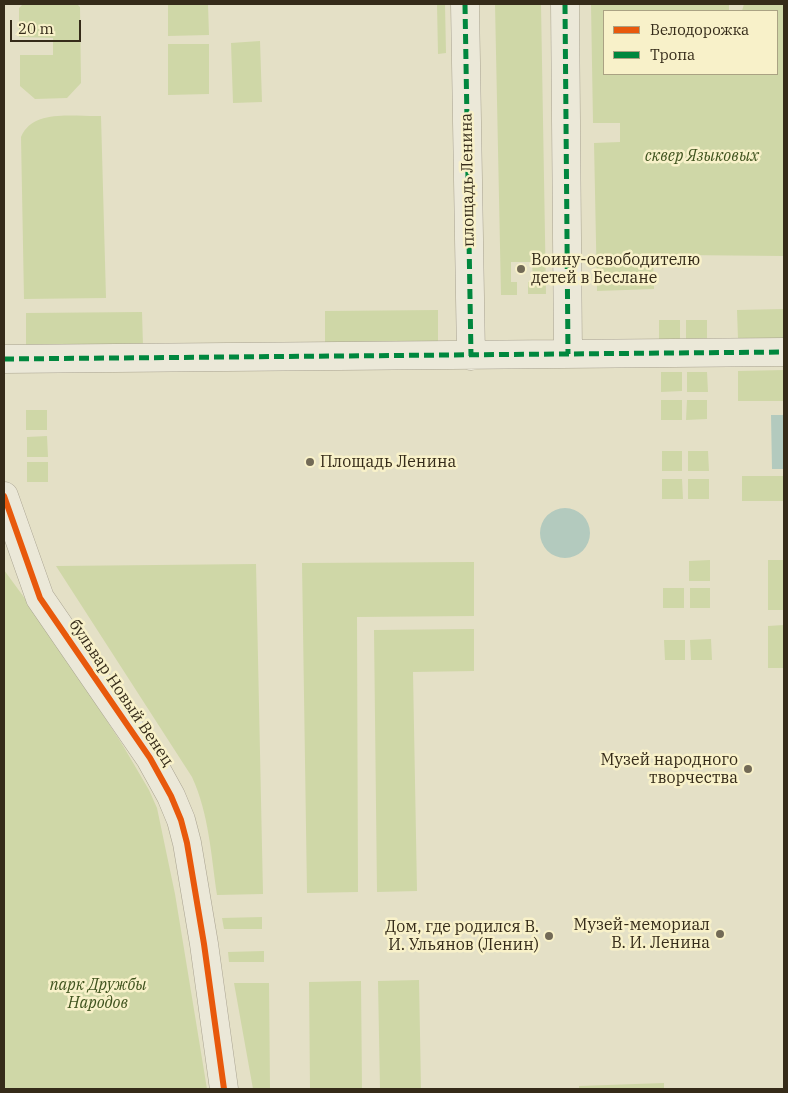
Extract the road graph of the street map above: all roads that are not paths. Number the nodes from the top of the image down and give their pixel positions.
1 (465, 4) edge
2 (565, 4) edge
3 (784, 352) edge
4 (568, 354) junction
5 (471, 356) junction
6 (4, 359) edge
7 (4, 496) edge
8 (224, 1089) edge

1 - 5 street, площадь Ленина
2 - 4 street
3 - 4 street
4 - 5 street
5 - 6 street
7 - 8 street, бульвар Новый Венец

